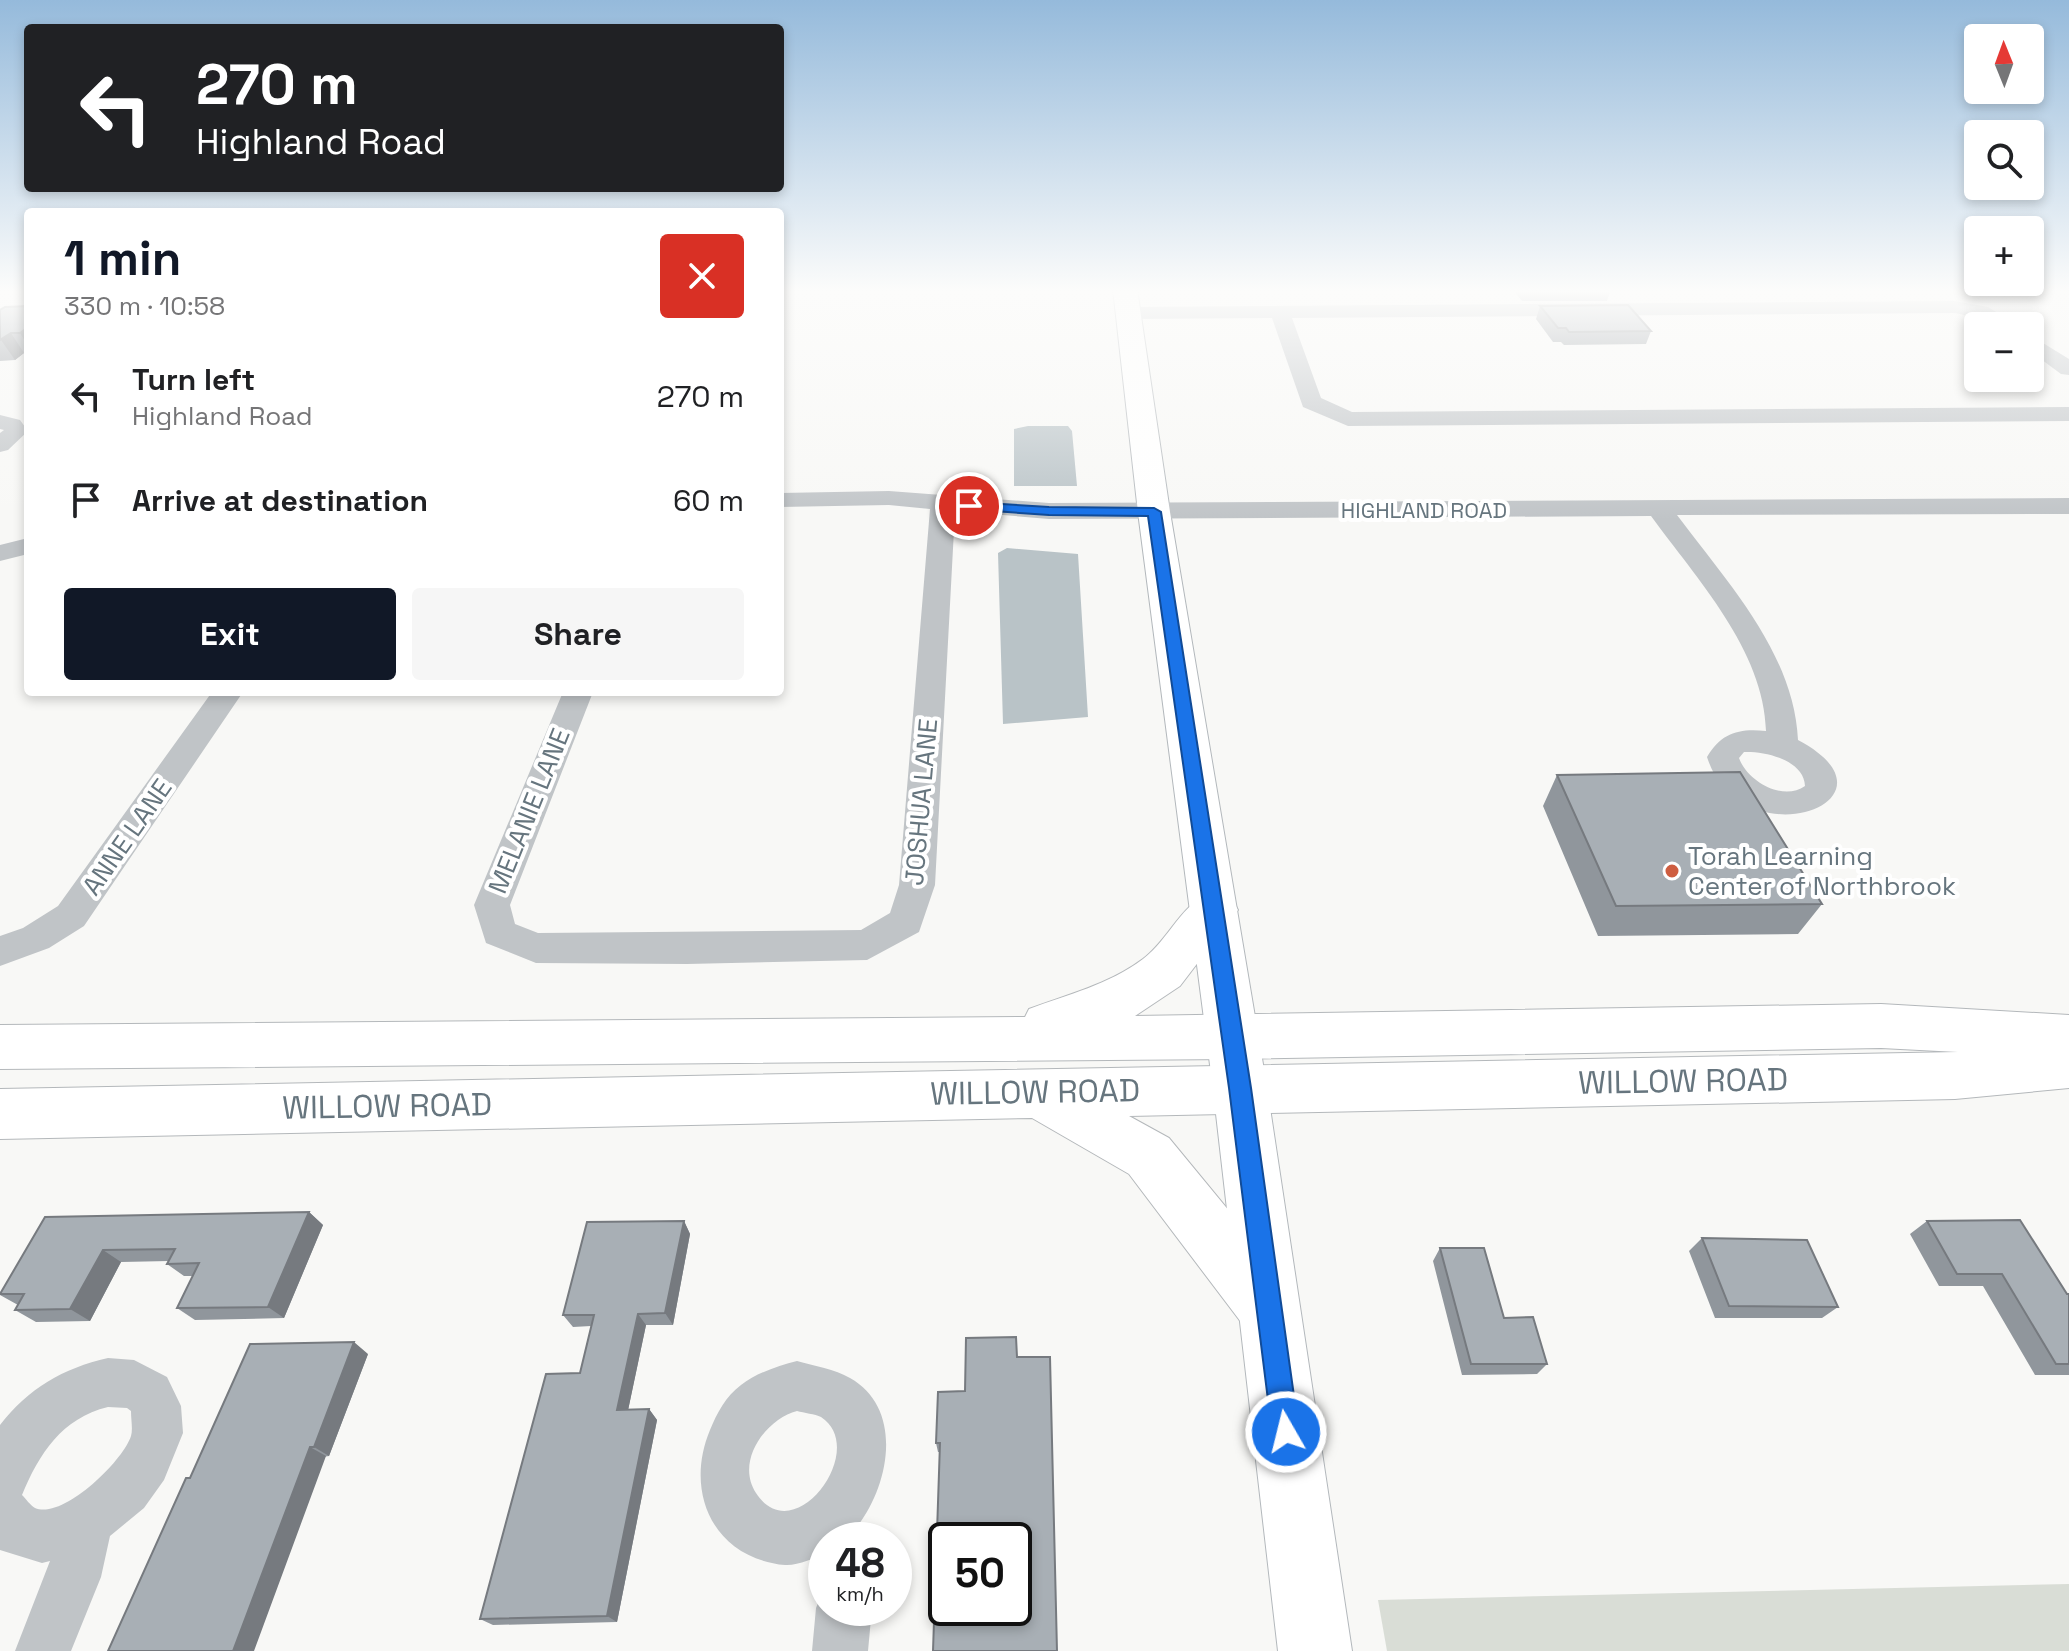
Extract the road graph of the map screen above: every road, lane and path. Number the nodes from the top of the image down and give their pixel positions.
1 (1135, 366) edge
2 (1299, 366) edge
3 (2069, 414) edge
4 (0, 422) edge
5 (0, 445) edge
6 (784, 500) edge
7 (943, 505) junction
8 (2069, 506) edge
9 (1658, 508) junction
10 (1154, 512) junction
11 (24, 547) edge
12 (0, 553) edge
13 (225, 696) edge
14 (576, 696) edge
15 (1782, 746) dead end
16 (1214, 910) junction
17 (687, 949) joint
18 (0, 951) edge
19 (2069, 1037) edge
20 (995, 1038) junction
21 (0, 1047) edge
22 (1236, 1062) junction
23 (2069, 1065) edge
24 (1035, 1092) junction
25 (0, 1114) edge
26 (1269, 1308) junction
27 (0, 1484) edge
28 (0, 1510) edge
29 (87, 1521) junction
30 (842, 1626) edge
31 (43, 1651) edge
32 (840, 1651) edge
33 (1315, 1651) edge

1 - 10 main road
2 - 3 street
4 - 5 street
6 - 7 street, HIGHLAND ROAD
7 - 10 street, HIGHLAND ROAD
7 - 17 street, JOSHUA LANE
8 - 9 street, HIGHLAND ROAD
9 - 10 street, HIGHLAND ROAD
9 - 15 street
10 - 16 main road
11 - 12 street
13 - 18 street, ANNE LANE
14 - 17 street, MELANIE LANE
16 - 20 main road
16 - 22 main road
19 - 22 main road, WILLOW ROAD
20 - 21 main road, WILLOW ROAD
20 - 22 main road, WILLOW ROAD
22 - 23 main road, WILLOW ROAD
22 - 24 main road, WILLOW ROAD
22 - 26 main road
24 - 25 main road, WILLOW ROAD
24 - 26 main road
26 - 33 main road
27 - 29 street
28 - 29 street
29 - 31 street
30 - 32 street

